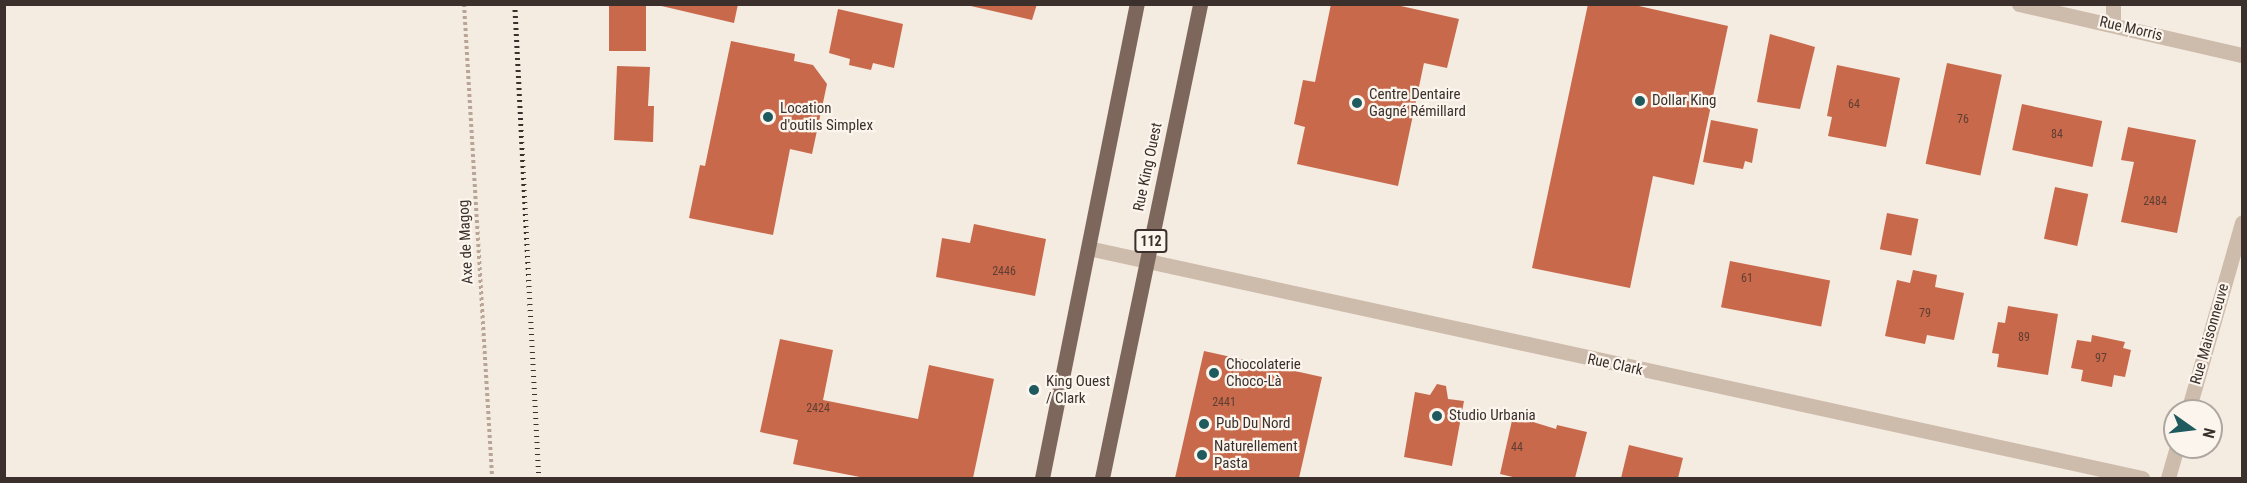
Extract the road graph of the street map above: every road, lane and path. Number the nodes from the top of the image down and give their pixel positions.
1 (464, 4) edge
2 (1137, 4) edge
3 (1200, 4) edge
4 (2113, 4) edge
5 (2023, 5) edge
6 (2114, 25) junction
7 (2242, 55) edge
8 (2242, 223) edge
9 (1088, 248) junction
10 (1147, 261) junction
11 (2191, 399) edge
12 (2174, 459) edge
13 (492, 478) edge
14 (1041, 478) edge
15 (1102, 478) edge
16 (2142, 478) edge
17 (2168, 478) edge

1 - 13 path, Axe de Magog
2 - 9 main road
3 - 10 main road, Rue King Ouest / 112
4 - 6 street
5 - 6 street, Rue Morris
6 - 7 street, Rue Morris
8 - 11 street, Rue Maisonneuve
9 - 10 street, Rue Clark
9 - 14 main road
10 - 15 main road, Rue King Ouest / 112
10 - 16 street, Rue Clark
12 - 17 street

